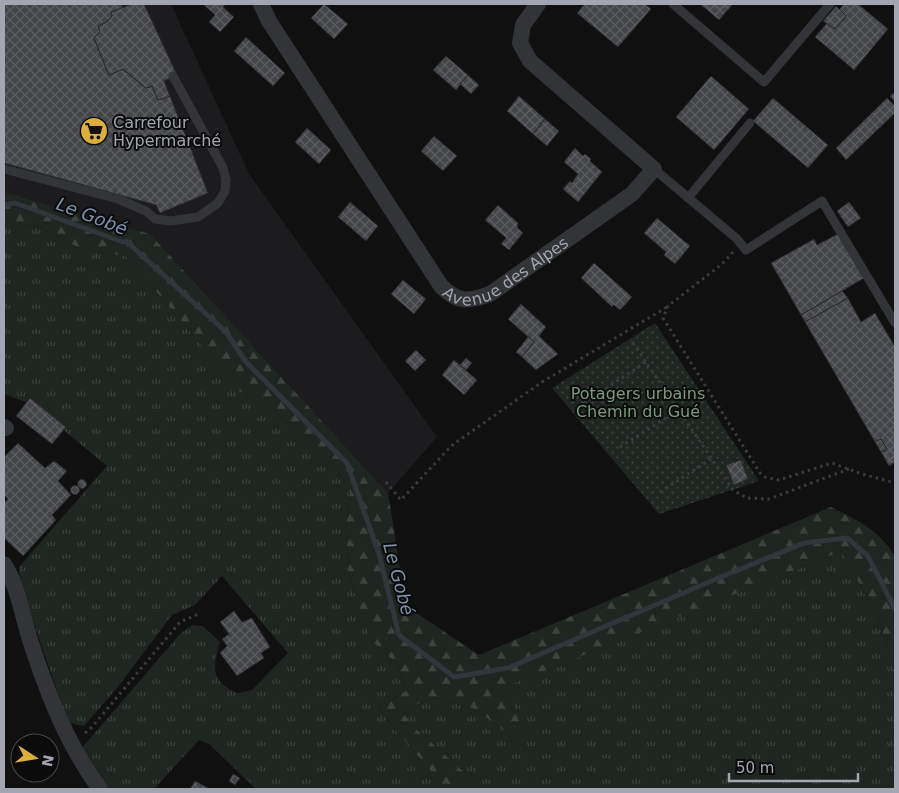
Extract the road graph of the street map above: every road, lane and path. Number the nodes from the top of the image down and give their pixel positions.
1 (261, 4) edge
2 (538, 4) edge
3 (673, 4) edge
4 (830, 4) edge
5 (174, 76) dead end
6 (750, 124) dead end
7 (654, 169) junction
8 (4, 170) edge
9 (688, 198) junction
10 (741, 244) junction
11 (668, 306) junction
12 (895, 323) edge
13 (633, 343) dead end
14 (646, 362) junction
15 (584, 403) dead end
16 (679, 410) junction
17 (620, 447) dead end
18 (712, 458) junction
19 (849, 469) junction
20 (386, 482) dead end
21 (895, 483) edge
22 (660, 492) dead end
23 (4, 564) edge
24 (199, 614) dead end
25 (70, 744) junction
26 (100, 789) edge

1 - 7 street, Avenue des Alpes
2 - 7 street
3 - 4 lane
5 - 8 lane
6 - 9 lane
7 - 9 lane
9 - 10 lane
10 - 11 path
10 - 12 lane
11 - 19 path
11 - 20 path
13 - 14 path
14 - 15 path
14 - 16 path
16 - 17 path
16 - 18 path
18 - 19 path
18 - 22 path
19 - 21 path
23 - 25 street
24 - 25 path
25 - 26 street

